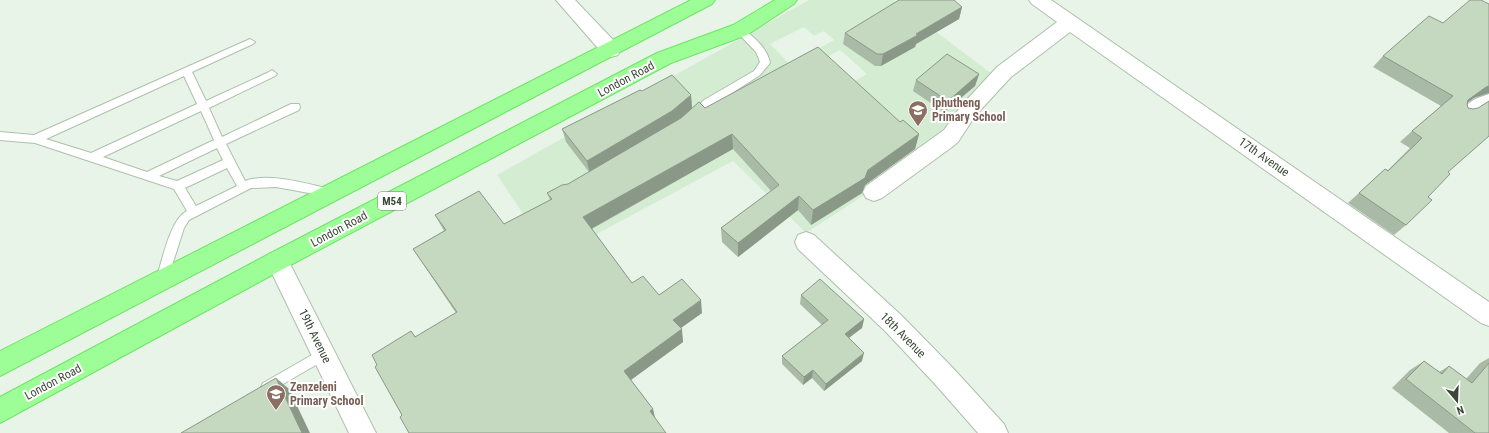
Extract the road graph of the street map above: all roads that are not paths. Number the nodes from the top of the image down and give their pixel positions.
1 (565, 0) edge
2 (706, 0) edge
3 (788, 0) edge
4 (1038, 0) edge
5 (1070, 22) junction
6 (740, 30) junction
7 (250, 42) dead end
8 (611, 50) junction
9 (187, 71) junction
10 (272, 74) dead end
11 (1489, 98) edge
12 (203, 106) junction
13 (295, 107) dead end
14 (1462, 115) edge
15 (688, 122) edge
16 (0, 136) edge
17 (35, 139) junction
18 (220, 143) junction
19 (92, 158) junction
20 (229, 162) junction
21 (148, 176) junction
22 (178, 186) junction
23 (243, 187) junction
24 (874, 192) dead end
25 (333, 193) junction
26 (194, 212) junction
27 (806, 242) dead end
28 (277, 261) junction
29 (162, 281) junction
30 (1489, 315) edge
31 (324, 354) junction
32 (0, 364) edge
33 (256, 394) edge
34 (0, 411) edge
35 (363, 433) edge
36 (995, 433) edge

1 - 8 street
2 - 8 main road
3 - 6 main road, London Road / M54
4 - 5 street, 17th Avenue
5 - 24 street
5 - 30 street, 17th Avenue
6 - 15 lane
6 - 28 main road, London Road / M54
7 - 9 lane
8 - 25 main road
9 - 12 lane
9 - 17 lane
10 - 12 lane
11 - 14 lane
12 - 18 lane
12 - 19 lane
13 - 18 lane
16 - 17 lane
17 - 19 lane
18 - 20 lane
18 - 21 lane
19 - 21 lane
20 - 22 lane
20 - 23 lane
21 - 22 lane
22 - 26 lane
23 - 25 lane
23 - 26 lane
25 - 29 main road
26 - 29 lane
27 - 36 street, 18th Avenue
28 - 31 street, 19th Avenue
28 - 34 main road, London Road / M54
29 - 32 main road
31 - 33 lane
31 - 35 street, 19th Avenue

